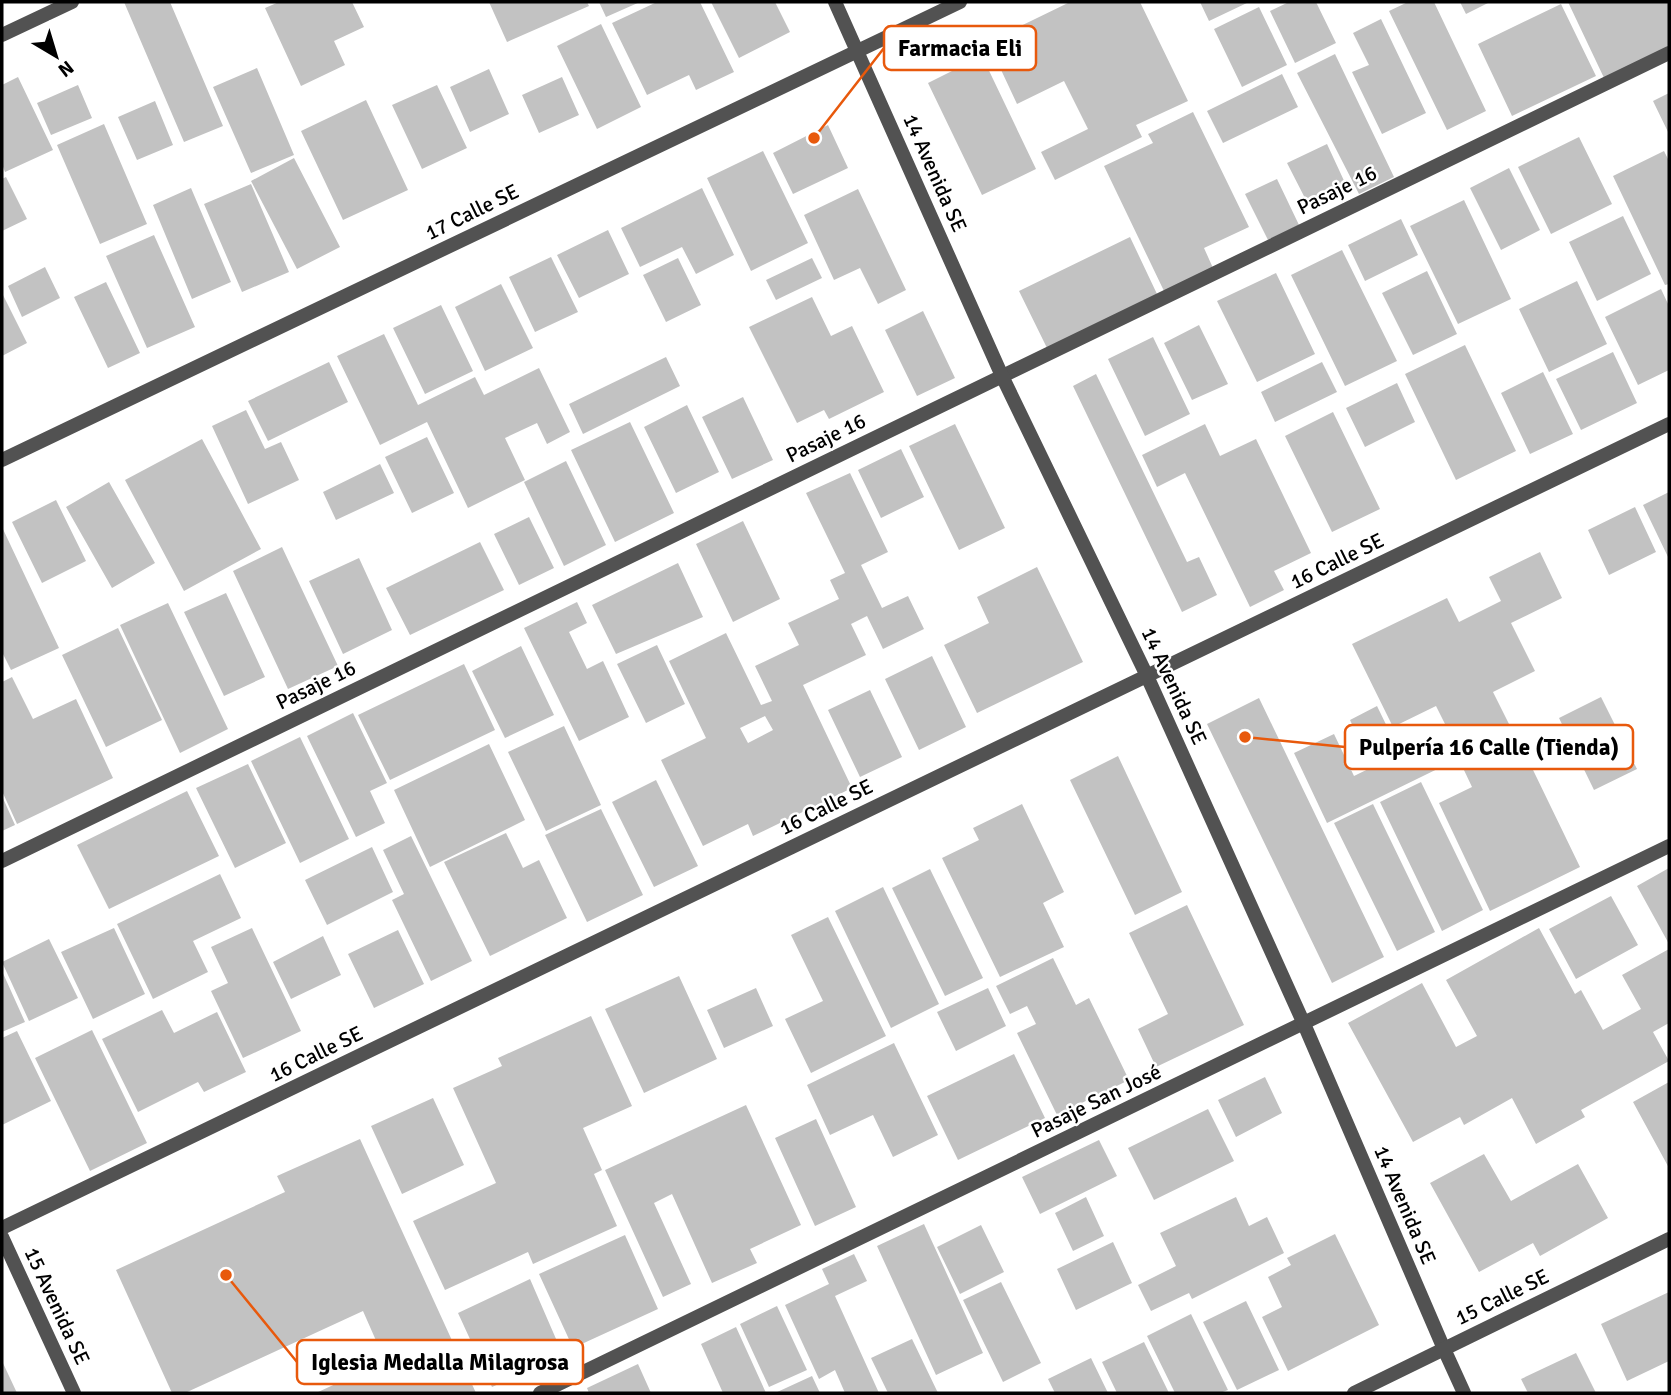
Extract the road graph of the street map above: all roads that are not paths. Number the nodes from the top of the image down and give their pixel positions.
1 (72, 2) edge
2 (835, 2) edge
3 (960, 2) edge
4 (2, 35) edge
5 (857, 51) junction
6 (1669, 53) edge
7 (1002, 376) junction
8 (1669, 424) edge
9 (2, 460) edge
10 (1147, 676) junction
11 (1669, 846) edge
12 (2, 860) edge
13 (1304, 1024) junction
14 (2, 1228) edge
15 (2, 1237) edge
16 (1669, 1239) edge
17 (1444, 1349) junction
18 (74, 1393) edge
19 (540, 1393) edge
20 (1354, 1393) edge
21 (1464, 1393) edge

1 - 4 street
2 - 5 street, 14 Avenida SE
3 - 5 street, 17 Calle SE
5 - 7 street, 14 Avenida SE
5 - 9 street, 17 Calle SE
6 - 7 street, Pasaje 16
7 - 10 street, 14 Avenida SE
7 - 12 street, Pasaje 16
8 - 10 street, 16 Calle SE
10 - 13 street, 14 Avenida SE
10 - 14 street, 16 Calle SE
11 - 13 street, Pasaje San José
13 - 17 street, 14 Avenida SE
13 - 19 street, Pasaje San José
15 - 18 street, 15 Avenida SE
16 - 17 street, 15 Calle SE
17 - 20 street, 15 Calle SE
17 - 21 street, 14 Avenida SE

